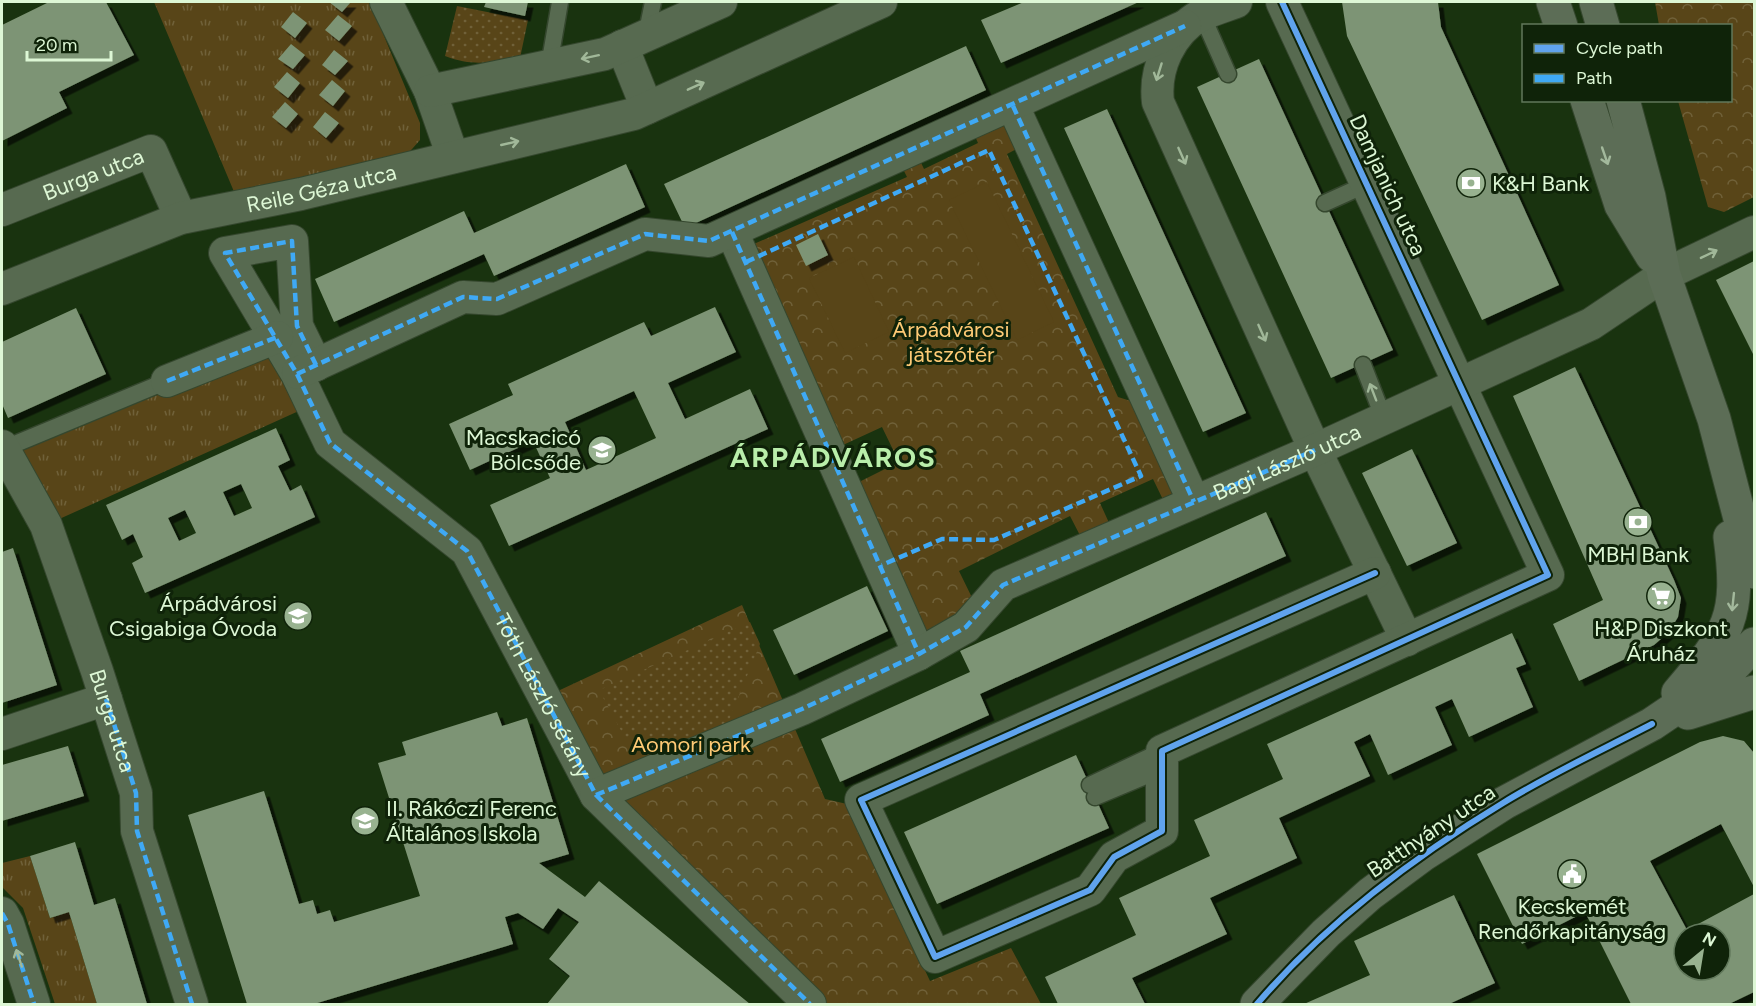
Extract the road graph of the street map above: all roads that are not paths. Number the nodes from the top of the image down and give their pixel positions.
1 (386, 2) edge
2 (560, 2) edge
3 (653, 2) edge
4 (721, 2) edge
5 (881, 2) edge
6 (1236, 2) edge
7 (1282, 2) edge
8 (1553, 2) edge
9 (1596, 2) edge
10 (1194, 14) edge
11 (1561, 24) edge
12 (1602, 24) edge
13 (634, 41) junction
14 (549, 66) junction
15 (1228, 74) dead end
16 (430, 91) junction
17 (1588, 102) edge
18 (1624, 102) edge
19 (1013, 106) junction
20 (647, 108) junction
21 (453, 157) junction
22 (1367, 184) junction
23 (1325, 203) dead end
24 (2, 210) edge
25 (181, 218) junction
26 (732, 232) junction
27 (1755, 232) edge
28 (1664, 275) junction
29 (2, 289) edge
30 (277, 337) junction
31 (1363, 365) dead end
32 (307, 369) junction
33 (167, 381) joint
34 (1460, 384) junction
35 (1384, 419) junction
36 (1714, 419) junction
37 (2, 447) edge
38 (1315, 450) junction
39 (1755, 497) edge
40 (1194, 502) junction
41 (1755, 572) edge
42 (1375, 573) junction
43 (1407, 640) junction
44 (1755, 644) edge
45 (919, 654) junction
46 (1755, 692) edge
47 (106, 699) junction
48 (1755, 713) edge
49 (1652, 724) junction
50 (2, 734) edge
51 (1162, 760) junction
52 (1128, 783) junction
53 (596, 795) junction
54 (1162, 801) junction
55 (2, 913) edge
56 (34, 1005) edge
57 (192, 1005) edge
58 (810, 1005) edge
59 (1257, 1005) edge

1 - 16 street
2 - 14 lane
3 - 13 lane
4 - 13 street
20 -> 5 street, Reile Géza utca
6 - 10 street
7 - 22 street, Damjanich utca
8 - 11 street
9 - 12 street
10 - 15 lane
10 - 19 street
10 -> 38 street
13 -> 14 street
13 - 20 street
14 - 16 street
16 - 21 street
17 -> 28 street
18 - 28 street
19 - 26 street
19 - 40 street
21 -> 20 street, Reile Géza utca
21 - 25 street, Reile Géza utca
22 - 23 lane
22 - 34 street, Damjanich utca
24 - 25 street, Burga utca
25 - 29 street, Reile Géza utca
26 - 32 street
26 - 45 street
28 -> 27 street, Bagi László utca
28 - 34 street, Bagi László utca
28 - 36 street
30 - 32 street
30 - 32 street
30 - 33 street
35 -> 31 lane
32 - 53 street, Tóth László sétány
33 - 37 lane
34 - 35 street, Bagi László utca
34 - 43 street, Damjanich utca
35 - 38 street, Bagi László utca
36 - 39 street
36 - 41 street
36 -> 49 street
37 - 47 street, Burga utca
38 - 40 street, Bagi László utca
38 - 42 street
40 - 45 street, Bagi László utca
42 - 43 street
42 - 54 street
43 - 51 street
44 - 49 street, Batthyány utca
45 - 53 street, Bagi László utca
46 - 49 street, Batthyány utca
47 - 50 street
47 - 57 street, Burga utca
48 - 49 street
49 - 59 street, Batthyány utca
51 - 52 lane
51 - 52 lane
51 - 54 street
52 - 54 lane
53 - 58 street, Tóth László sétány
56 -> 55 street

